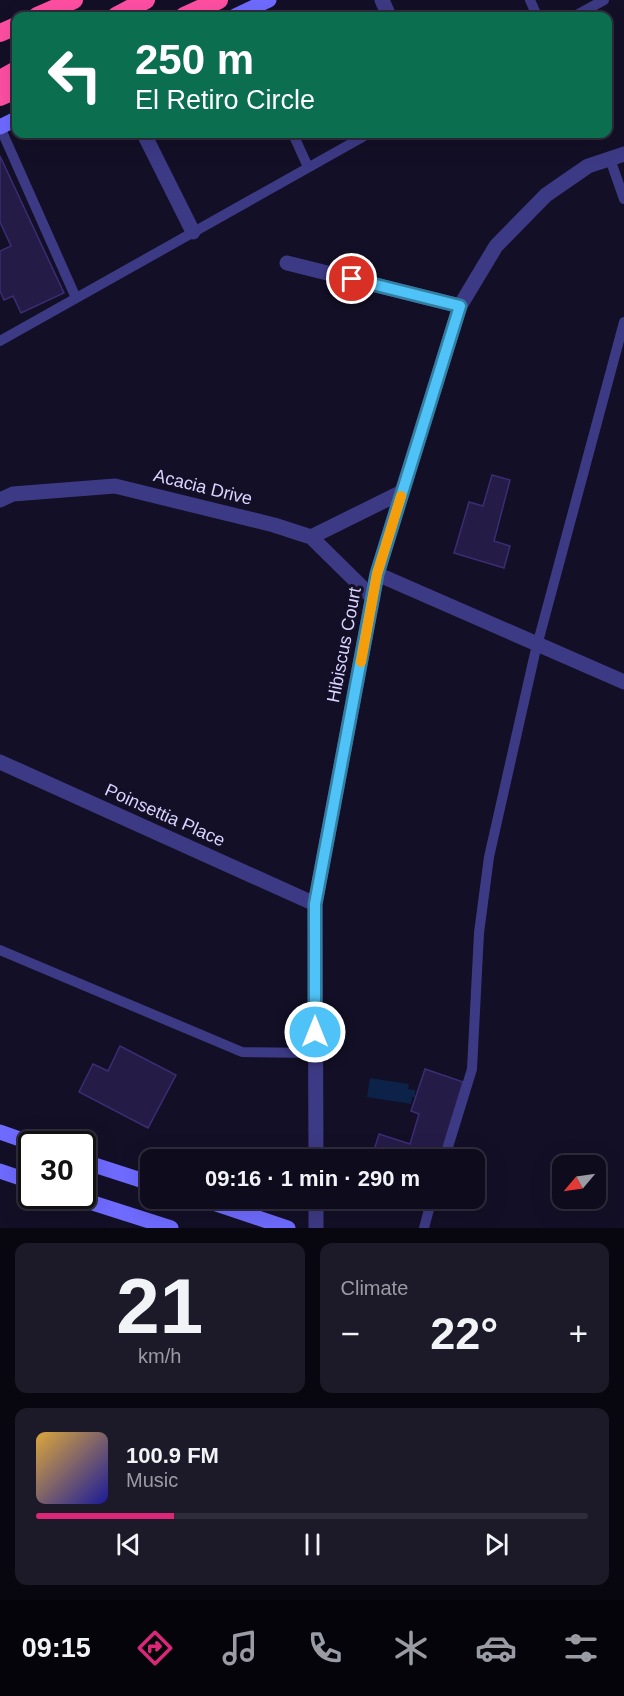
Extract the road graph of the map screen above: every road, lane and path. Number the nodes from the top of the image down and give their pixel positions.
1 (75, 0) edge
2 (146, 0) edge
3 (219, 0) edge
4 (269, 0) edge
5 (604, 0) edge
6 (46, 12) edge
7 (124, 12) edge
8 (193, 12) edge
9 (246, 12) edge
10 (582, 12) edge
11 (0, 127) edge
12 (146, 138) edge
13 (295, 138) edge
14 (361, 138) edge
15 (617, 156) edge
16 (308, 167) junction
17 (624, 199) edge
18 (193, 232) junction
19 (287, 263) dead end
20 (76, 298) junction
21 (460, 306) junction
22 (624, 322) edge
23 (0, 341) edge
24 (402, 492) junction
25 (0, 500) edge
26 (311, 537) junction
27 (377, 574) junction
28 (373, 598) junction
29 (538, 644) junction
30 (624, 682) edge
31 (0, 762) edge
32 (315, 904) junction
33 (0, 950) edge
34 (315, 1053) junction
35 (0, 1132) edge
36 (18, 1138) edge
37 (316, 1149) edge
38 (447, 1149) edge
39 (96, 1166) edge
40 (0, 1171) edge
41 (18, 1177) edge
42 (140, 1180) edge
43 (96, 1204) edge
44 (231, 1209) edge
45 (316, 1209) edge
46 (429, 1209) edge
47 (171, 1228) edge
48 (288, 1228) edge
49 (316, 1228) edge
50 (424, 1228) edge

1 - 6 highway
2 - 7 highway
3 - 8 highway
4 - 9 main road
5 - 10 lane
11 - 20 lane
12 - 18 street
13 - 16 lane
14 - 16 lane
15 - 17 lane
15 - 21 street, Hibiscus Court
16 - 18 lane
18 - 20 lane
19 - 21 street
20 - 23 lane
21 - 24 street, Hibiscus Court
22 - 29 lane
24 - 26 street
24 - 27 street, Hibiscus Court
25 - 26 street, Acacia Drive
26 - 28 street, Acacia Drive
27 - 28 street, Hibiscus Court
27 - 29 street
28 - 32 street, Hibiscus Court
29 - 30 street
29 - 38 lane
31 - 32 street, Poinsettia Place
32 - 34 street, Hibiscus Court
33 - 34 lane
34 - 37 street, Hibiscus Court
35 - 36 main road
39 - 42 main road
40 - 41 main road
43 - 47 main road
44 - 48 main road
45 - 49 street
46 - 50 lane

